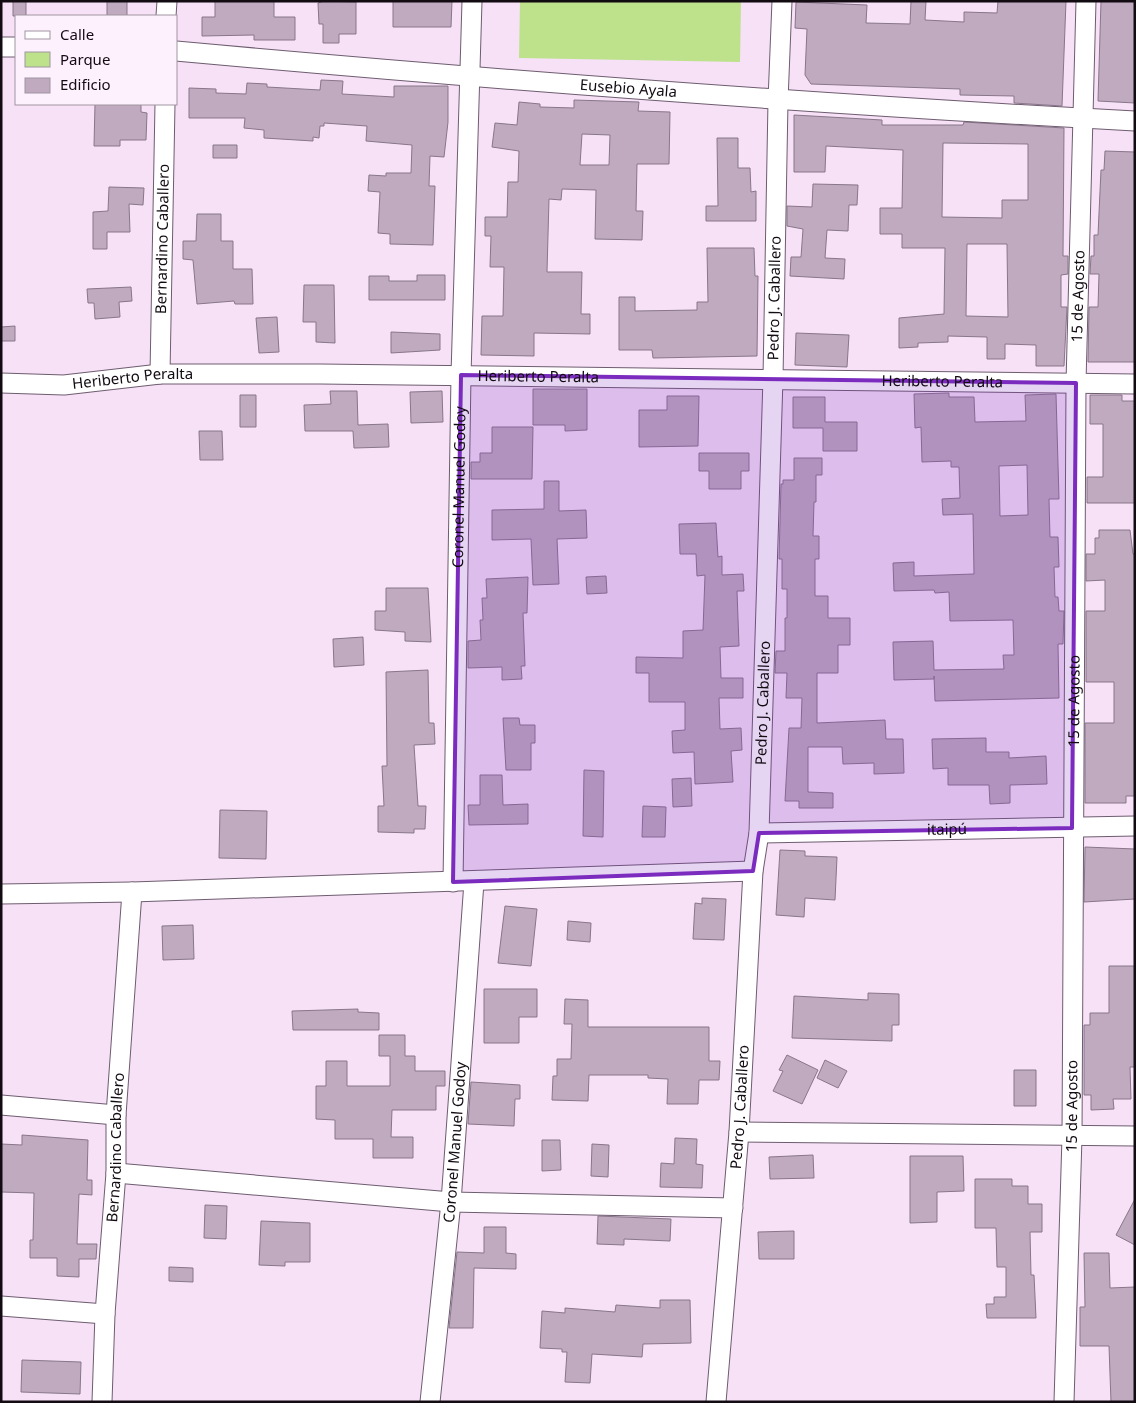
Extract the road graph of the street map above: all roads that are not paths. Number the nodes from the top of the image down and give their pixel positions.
1 (167, 1) edge
2 (472, 1) edge
3 (782, 1) edge
4 (1086, 1) edge
5 (166, 15) edge
6 (1, 47) edge
7 (15, 47) edge
8 (178, 51) edge
9 (470, 78) junction
10 (778, 101) junction
11 (165, 105) edge
12 (1082, 118) junction
13 (1135, 120) edge
14 (160, 374) junction
15 (461, 375) junction
16 (773, 378) junction
17 (1, 383) edge
18 (1076, 383) junction
19 (1135, 384) edge
20 (1135, 826) edge
21 (1072, 828) junction
22 (758, 833) junction
23 (753, 871) junction
24 (452, 882) junction
25 (474, 882) junction
26 (132, 892) junction
27 (1, 894) edge
28 (1, 1105) edge
29 (116, 1115) junction
30 (739, 1132) junction
31 (1135, 1136) edge
32 (1072, 1137) junction
33 (116, 1173) junction
34 (451, 1202) junction
35 (732, 1208) junction
36 (1, 1306) edge
37 (105, 1314) junction
38 (102, 1402) edge
39 (430, 1402) edge
40 (716, 1402) edge
41 (1064, 1402) edge

1 - 5 street
2 - 9 street, Coronel Manuel Godoy
3 - 10 street, Pedro J. Caballero
4 - 12 street, 15 de Agosto
6 - 7 street
8 - 9 street, Eusebio Ayala
9 - 10 street, Eusebio Ayala
9 - 15 street, Coronel Manuel Godoy
10 - 12 street, Eusebio Ayala
10 - 16 street, Pedro J. Caballero
11 - 14 street, Bernardino Caballero
12 - 13 street, Eusebio Ayala
12 - 18 street, 15 de Agosto
14 - 15 street, Heriberto Peralta
14 - 17 street, Heriberto Peralta
15 - 16 street, Heriberto Peralta
15 - 24 street, Coronel Manuel Godoy
16 - 18 street, Heriberto Peralta
16 - 22 street, Pedro J. Caballero
18 - 19 street, Heriberto Peralta
18 - 21 street, 15 de Agosto
20 - 21 street, itaipú
21 - 22 street, itaipú
21 - 32 street, 15 de Agosto
22 - 23 street, Pedro J. Caballero
23 - 25 street
23 - 30 street, Pedro J. Caballero
24 - 25 street
24 - 26 street
25 - 34 street, Coronel Manuel Godoy
26 - 27 street
26 - 29 street, Bernardino Caballero
28 - 29 street
29 - 33 street, Bernardino Caballero
30 - 32 street
30 - 35 street, Pedro J. Caballero
31 - 32 street
32 - 41 street, 15 de Agosto
33 - 34 street
33 - 37 street, Bernardino Caballero
34 - 35 street
34 - 39 street, Coronel Manuel Godoy
35 - 40 street, Pedro J. Caballero
36 - 37 street
37 - 38 street, Bernardino Caballero

